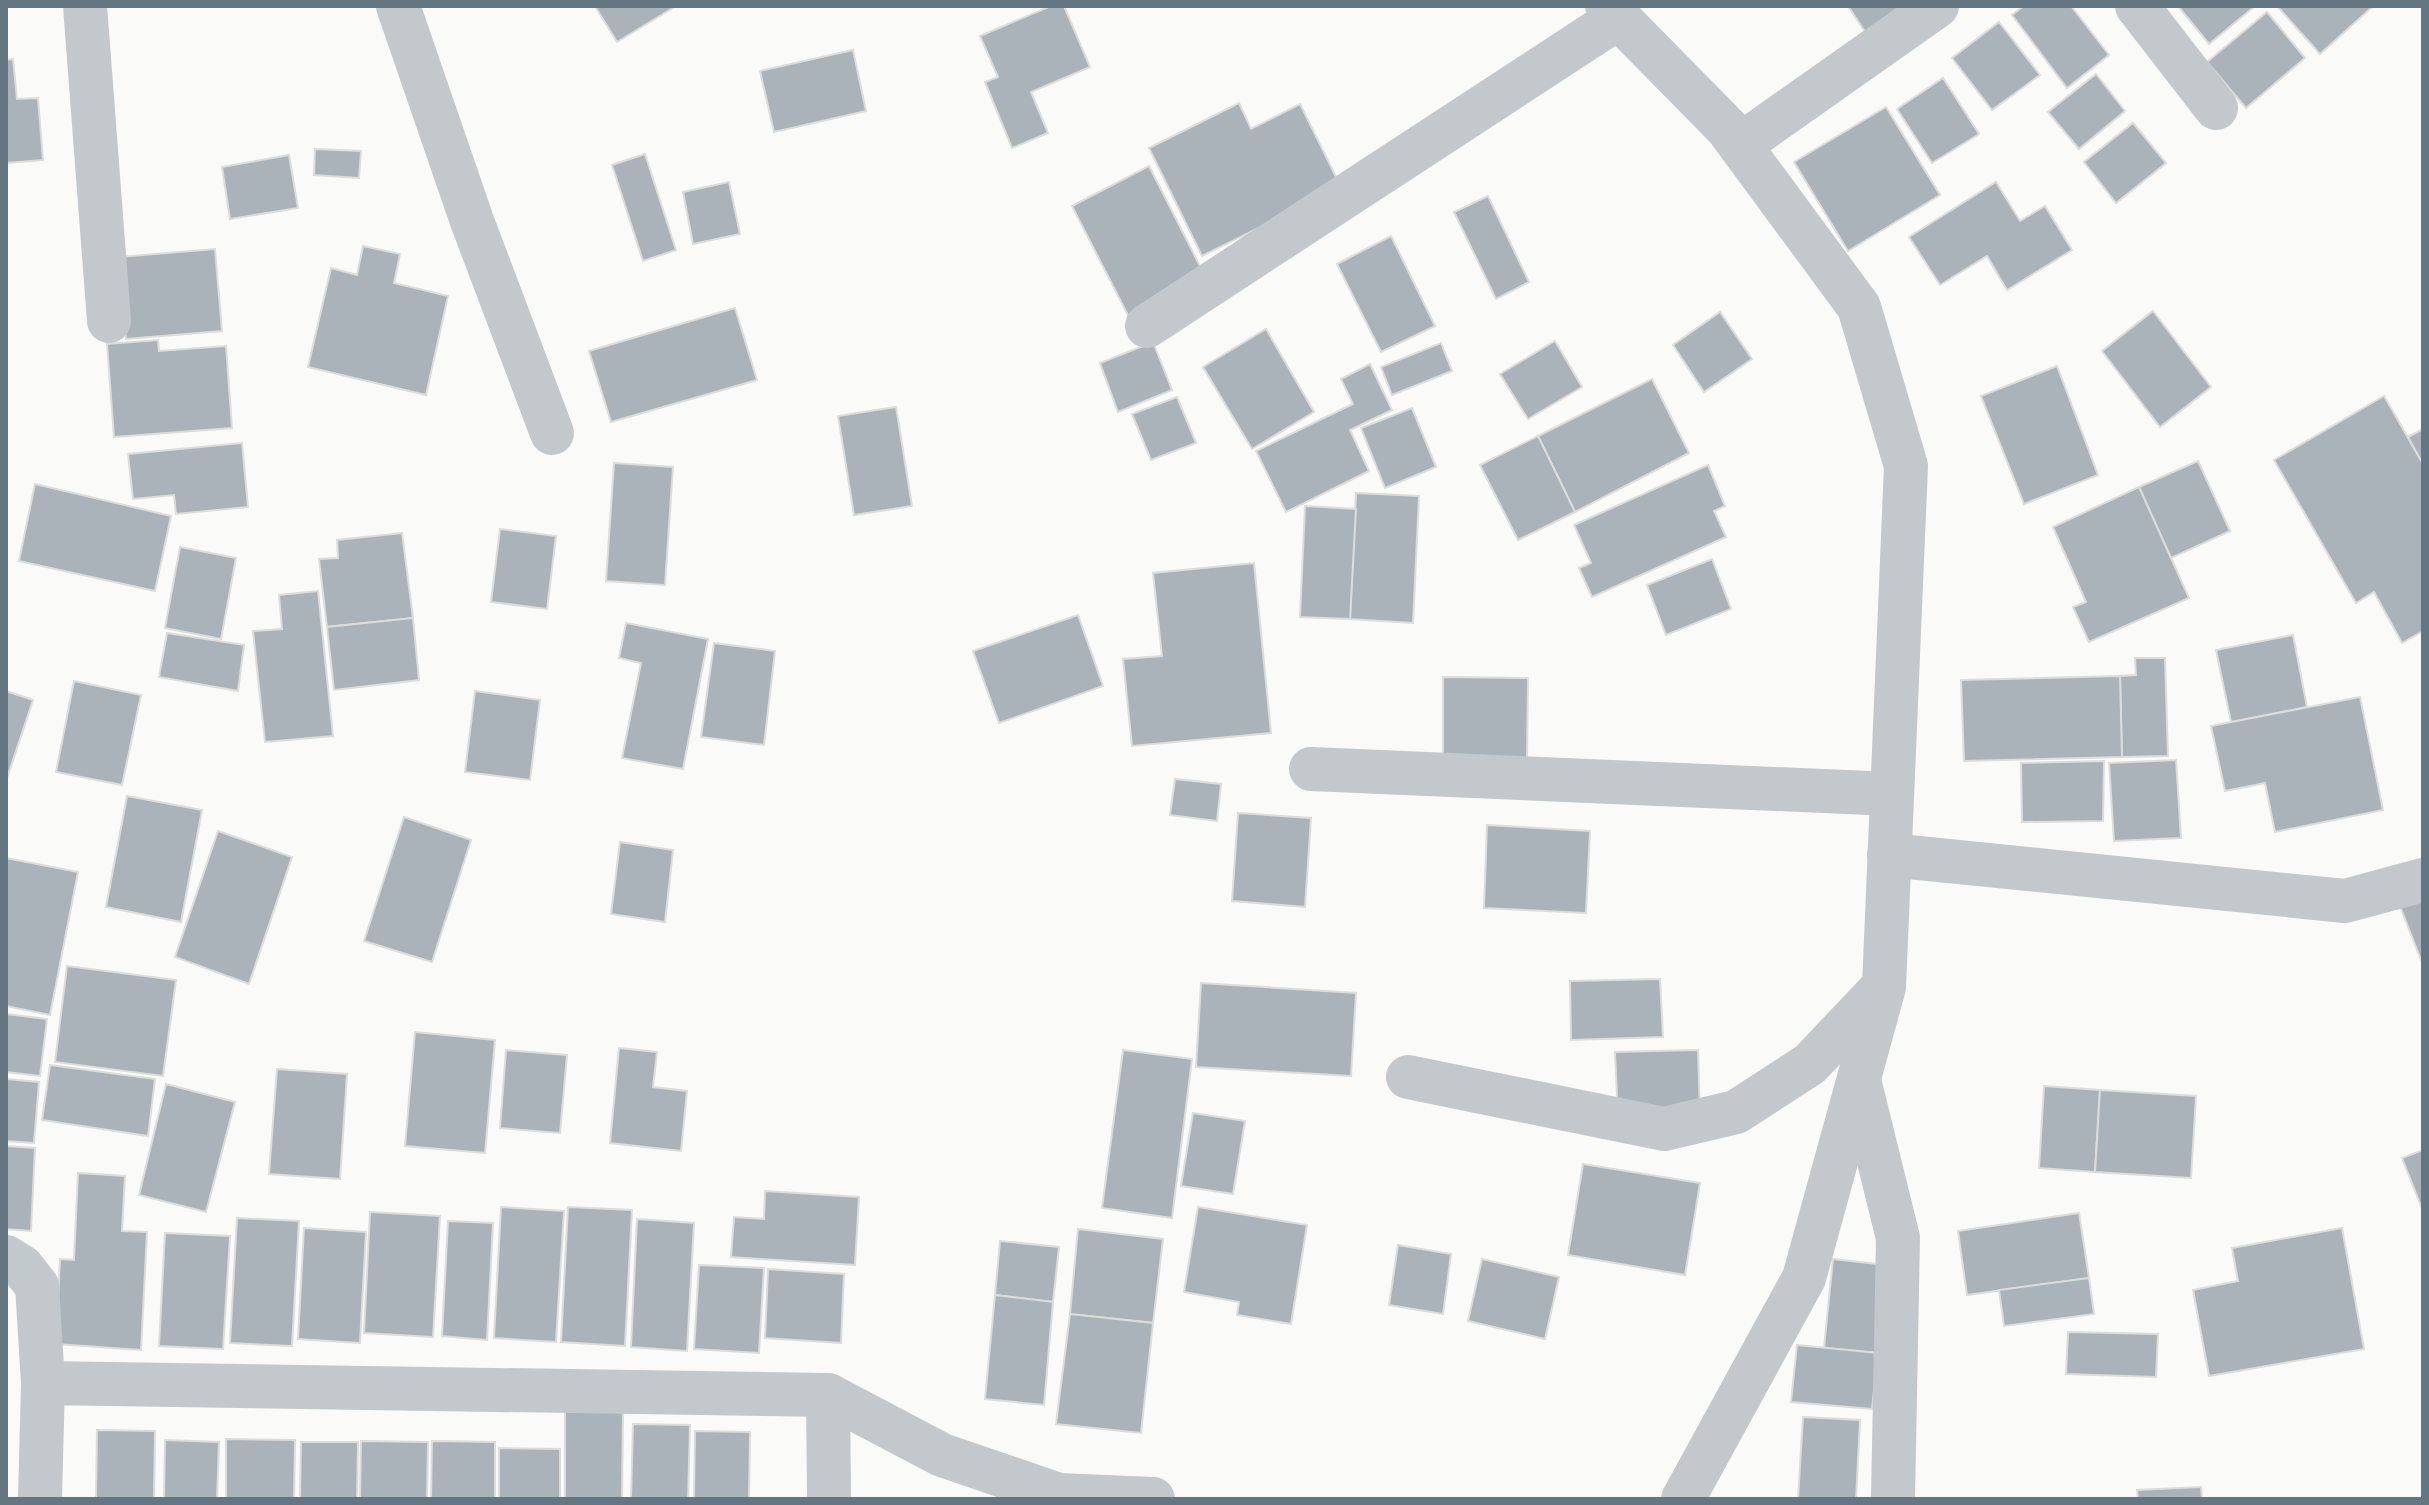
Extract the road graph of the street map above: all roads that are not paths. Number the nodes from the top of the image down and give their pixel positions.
1 (85, 6) edge
2 (398, 6) edge
3 (1937, 6) edge
4 (2137, 6) edge
5 (1612, 12) edge
6 (2216, 108) dead end
7 (1740, 145) junction
8 (109, 321) dead end
9 (1147, 326) dead end
10 (552, 433) dead end
11 (1311, 769) dead end
12 (1892, 794) junction
13 (1889, 855) junction
14 (2423, 880) edge
15 (1884, 987) junction
16 (1408, 1077) dead end
17 (1858, 1078) junction
18 (6, 1257) edge
19 (43, 1383) junction
20 (828, 1395) junction
21 (1687, 1494) edge
22 (40, 1499) edge
23 (829, 1499) edge
24 (1153, 1499) edge
25 (1893, 1499) edge

1 - 8 street
2 - 10 street
3 - 7 street
4 - 6 street
5 - 7 street
5 - 9 street
7 - 12 street
11 - 12 street
12 - 13 street
13 - 14 street
13 - 15 street
15 - 16 street
15 - 17 street
17 - 21 street
17 - 25 street
18 - 19 street
19 - 20 street
19 - 22 street
20 - 23 street
20 - 24 street

